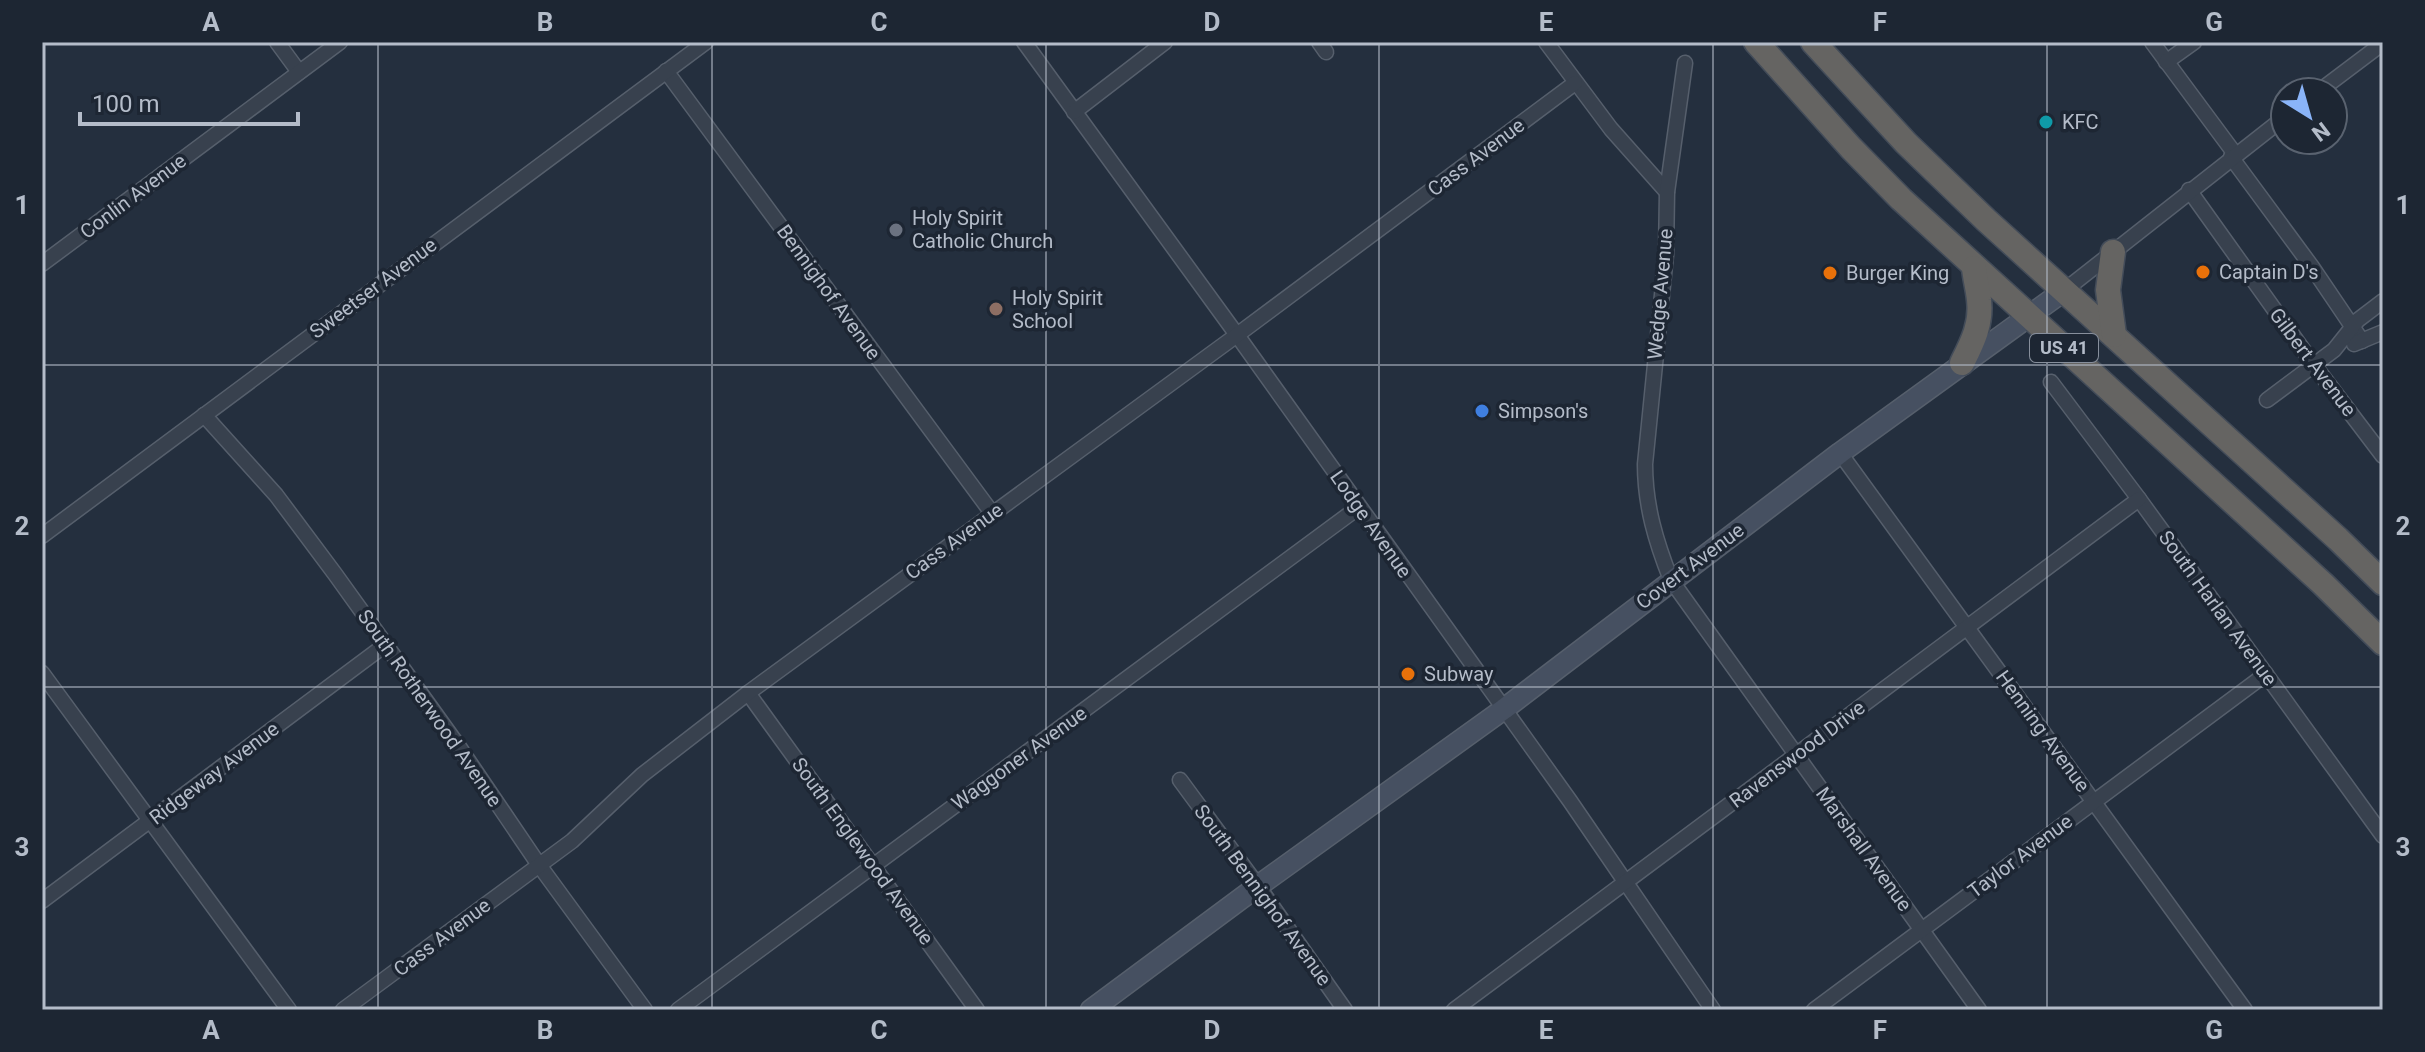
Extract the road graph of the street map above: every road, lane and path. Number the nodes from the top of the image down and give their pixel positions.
1 (277, 42) edge
2 (340, 42) edge
3 (706, 42) edge
4 (1024, 42) edge
5 (1165, 42) edge
6 (1546, 42) edge
7 (1756, 42) edge
8 (1813, 42) edge
9 (2152, 42) edge
10 (2194, 42) edge
11 (2383, 43) edge
12 (2166, 62) junction
13 (1685, 63) dead end
14 (666, 71) junction
15 (299, 72) junction
16 (2339, 76) edge
17 (1575, 83) junction
18 (1074, 112) junction
19 (2269, 129) edge
20 (2233, 156) junction
21 (2189, 190) junction
22 (1667, 192) junction
23 (2113, 252) junction
24 (42, 264) edge
25 (1974, 268) junction
26 (2065, 290) junction
27 (2383, 301) edge
28 (2030, 317) junction
29 (2352, 327) junction
30 (2383, 332) edge
31 (1237, 335) junction
32 (2114, 335) junction
33 (2362, 341) junction
34 (2334, 350) junction
35 (1962, 363) junction
36 (2314, 365) junction
37 (2051, 382) dead end
38 (2267, 400) dead end
39 (204, 415) junction
40 (1840, 453) junction
41 (2383, 456) edge
42 (2139, 499) junction
43 (1359, 507) junction
44 (992, 513) junction
45 (1652, 525) joint
46 (42, 536) edge
47 (1671, 580) junction
48 (2383, 583) edge
49 (1967, 626) junction
50 (2383, 643) edge
51 (385, 645) junction
52 (42, 673) edge
53 (2266, 674) junction
54 (748, 693) junction
55 (1504, 709) junction
56 (1796, 755) junction
57 (1180, 780) dead end
58 (2094, 800) junction
59 (151, 820) junction
60 (2383, 836) edge
61 (539, 865) junction
62 (873, 865) junction
63 (1627, 882) junction
64 (1258, 886) junction
65 (42, 901) edge
66 (1921, 930) junction
67 (289, 1010) edge
68 (343, 1010) edge
69 (645, 1010) edge
70 (678, 1010) edge
71 (977, 1010) edge
72 (1091, 1010) edge
73 (1345, 1010) edge
74 (1454, 1010) edge
75 (1713, 1010) edge
76 (1814, 1010) edge
77 (1979, 1010) edge
78 (2245, 1010) edge

1 - 15 street
2 - 15 street, Conlin Avenue
3 - 14 street, Sweetser Avenue
4 - 18 street, Lodge Avenue
5 - 18 street
6 - 17 street
7 - 25 highway, US 41
8 - 26 highway, US 41
9 - 12 street
10 - 12 street
11 - 16 street
12 - 20 street
13 - 22 street, Wedge Avenue
14 - 39 street, Sweetser Avenue
14 - 44 street, Bennighof Avenue
15 - 24 street, Conlin Avenue
17 - 22 street
17 - 31 street, Cass Avenue
18 - 31 street, Lodge Avenue
19 - 20 street, Covert Avenue
20 - 21 street, Covert Avenue
20 - 29 street
21 - 23 street, Covert Avenue
21 - 36 street, Gilbert Avenue
22 - 45 street, Wedge Avenue
23 - 26 street, Covert Avenue
23 - 32 highway
25 - 28 highway, US 41
25 - 35 highway
26 - 28 main road, Covert Avenue
26 - 32 highway, US 41
27 - 29 street
28 - 35 main road, Covert Avenue
28 - 50 highway, US 41
29 - 33 street
29 - 34 street
30 - 33 street
31 - 43 street, Lodge Avenue
31 - 44 street, Cass Avenue
32 - 48 highway, US 41
33 - 34 street
34 - 36 street
35 - 40 main road, Covert Avenue
36 - 38 street
36 - 41 street, Gilbert Avenue
37 - 42 street, South Harlan Avenue
39 - 46 street, Sweetser Avenue
39 - 51 street, South Rotherwood Avenue
40 - 47 main road, Covert Avenue
40 - 49 street, Henning Avenue
42 - 49 street, Ravenswood Drive
42 - 53 street, South Harlan Avenue
43 - 55 street, Lodge Avenue
43 - 62 street, Waggoner Avenue
44 - 54 street, Cass Avenue
45 - 47 street, Marshall Avenue
47 - 55 main road, Covert Avenue
47 - 56 street, Marshall Avenue
49 - 56 street, Ravenswood Drive
49 - 58 street, Henning Avenue
51 - 59 street, Ridgeway Avenue
51 - 61 street, South Rotherwood Avenue
52 - 59 street
53 - 58 street, Taylor Avenue
53 - 60 street, South Harlan Avenue
54 - 61 street, Cass Avenue
54 - 62 street, South Englewood Avenue
55 - 63 street, Lodge Avenue
55 - 64 main road, Covert Avenue
56 - 63 street, Ravenswood Drive
56 - 66 street, Marshall Avenue
57 - 64 street, South Bennighof Avenue
58 - 66 street, Taylor Avenue
58 - 78 street, Henning Avenue
59 - 65 street, Ridgeway Avenue
59 - 67 street
61 - 68 street, Cass Avenue
61 - 69 street, South Rotherwood Avenue
62 - 70 street, Waggoner Avenue
62 - 71 street, South Englewood Avenue
63 - 74 street, Ravenswood Drive
63 - 75 street, Lodge Avenue
64 - 72 main road, Covert Avenue
64 - 73 street, South Bennighof Avenue
66 - 76 street, Taylor Avenue
66 - 77 street, Marshall Avenue

